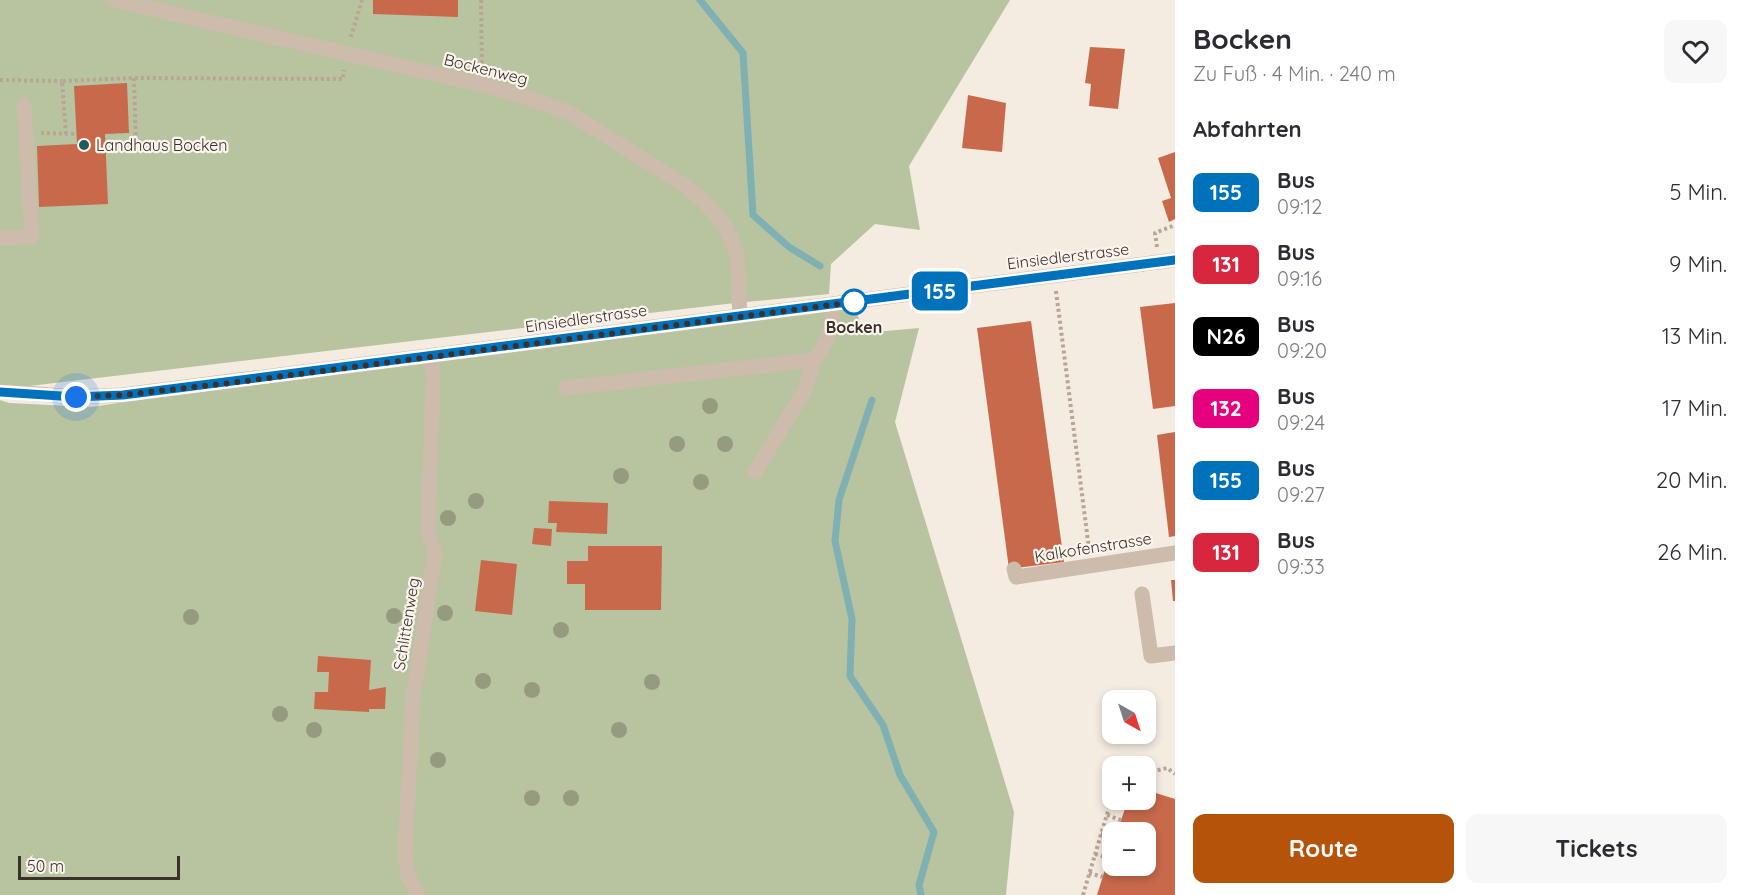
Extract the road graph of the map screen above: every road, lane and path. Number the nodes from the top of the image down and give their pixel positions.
1 (114, 0) edge
2 (362, 0) edge
3 (481, 0) edge
4 (346, 53) junction
5 (134, 78) junction
6 (0, 80) edge
7 (63, 81) junction
8 (483, 85) junction
9 (24, 106) dead end
10 (76, 134) dead end
11 (105, 147) dead end
12 (1175, 225) edge
13 (0, 238) edge
14 (1175, 260) edge
15 (1159, 262) junction
16 (1054, 276) junction
17 (832, 305) junction
18 (740, 317) junction
19 (431, 357) junction
20 (813, 360) junction
21 (566, 388) dead end
22 (0, 392) edge
23 (755, 472) dead end
24 (1088, 537) dead end
25 (1175, 553) edge
26 (1015, 573) dead end
27 (1142, 594) dead end
28 (1175, 653) edge
29 (1156, 771) edge
30 (1175, 774) edge
31 (1109, 810) edge
32 (1107, 815) junction
33 (1121, 820) dead end
34 (1101, 834) joint
35 (1095, 854) junction
36 (1102, 856) edge
37 (1089, 873) junction
38 (1103, 877) dead end
39 (1083, 894) edge
40 (418, 895) edge
41 (1091, 895) edge

1 - 4 street, Bockenweg
2 - 4 path
3 - 8 path
4 - 5 path
4 - 8 street, Bockenweg
5 - 7 path
5 - 11 path
6 - 7 path
7 - 10 path
8 - 18 street, Bockenweg
9 - 13 street
12 - 15 path
14 - 15 street, Einsiedlerstrasse
15 - 16 street, Einsiedlerstrasse
16 - 17 street, Einsiedlerstrasse
16 - 24 path
17 - 18 street, Einsiedlerstrasse
17 - 20 street
18 - 19 street, Einsiedlerstrasse
19 - 22 street, Einsiedlerstrasse
19 - 40 street, Schlittenweg
20 - 21 street
20 - 23 street
25 - 26 street, Kalkofenstrasse
27 - 28 street
29 - 30 path
31 - 32 path
32 - 33 path
32 - 34 path
34 - 35 path
35 - 36 path
35 - 37 path
37 - 38 path
37 - 39 path
39 - 41 path

